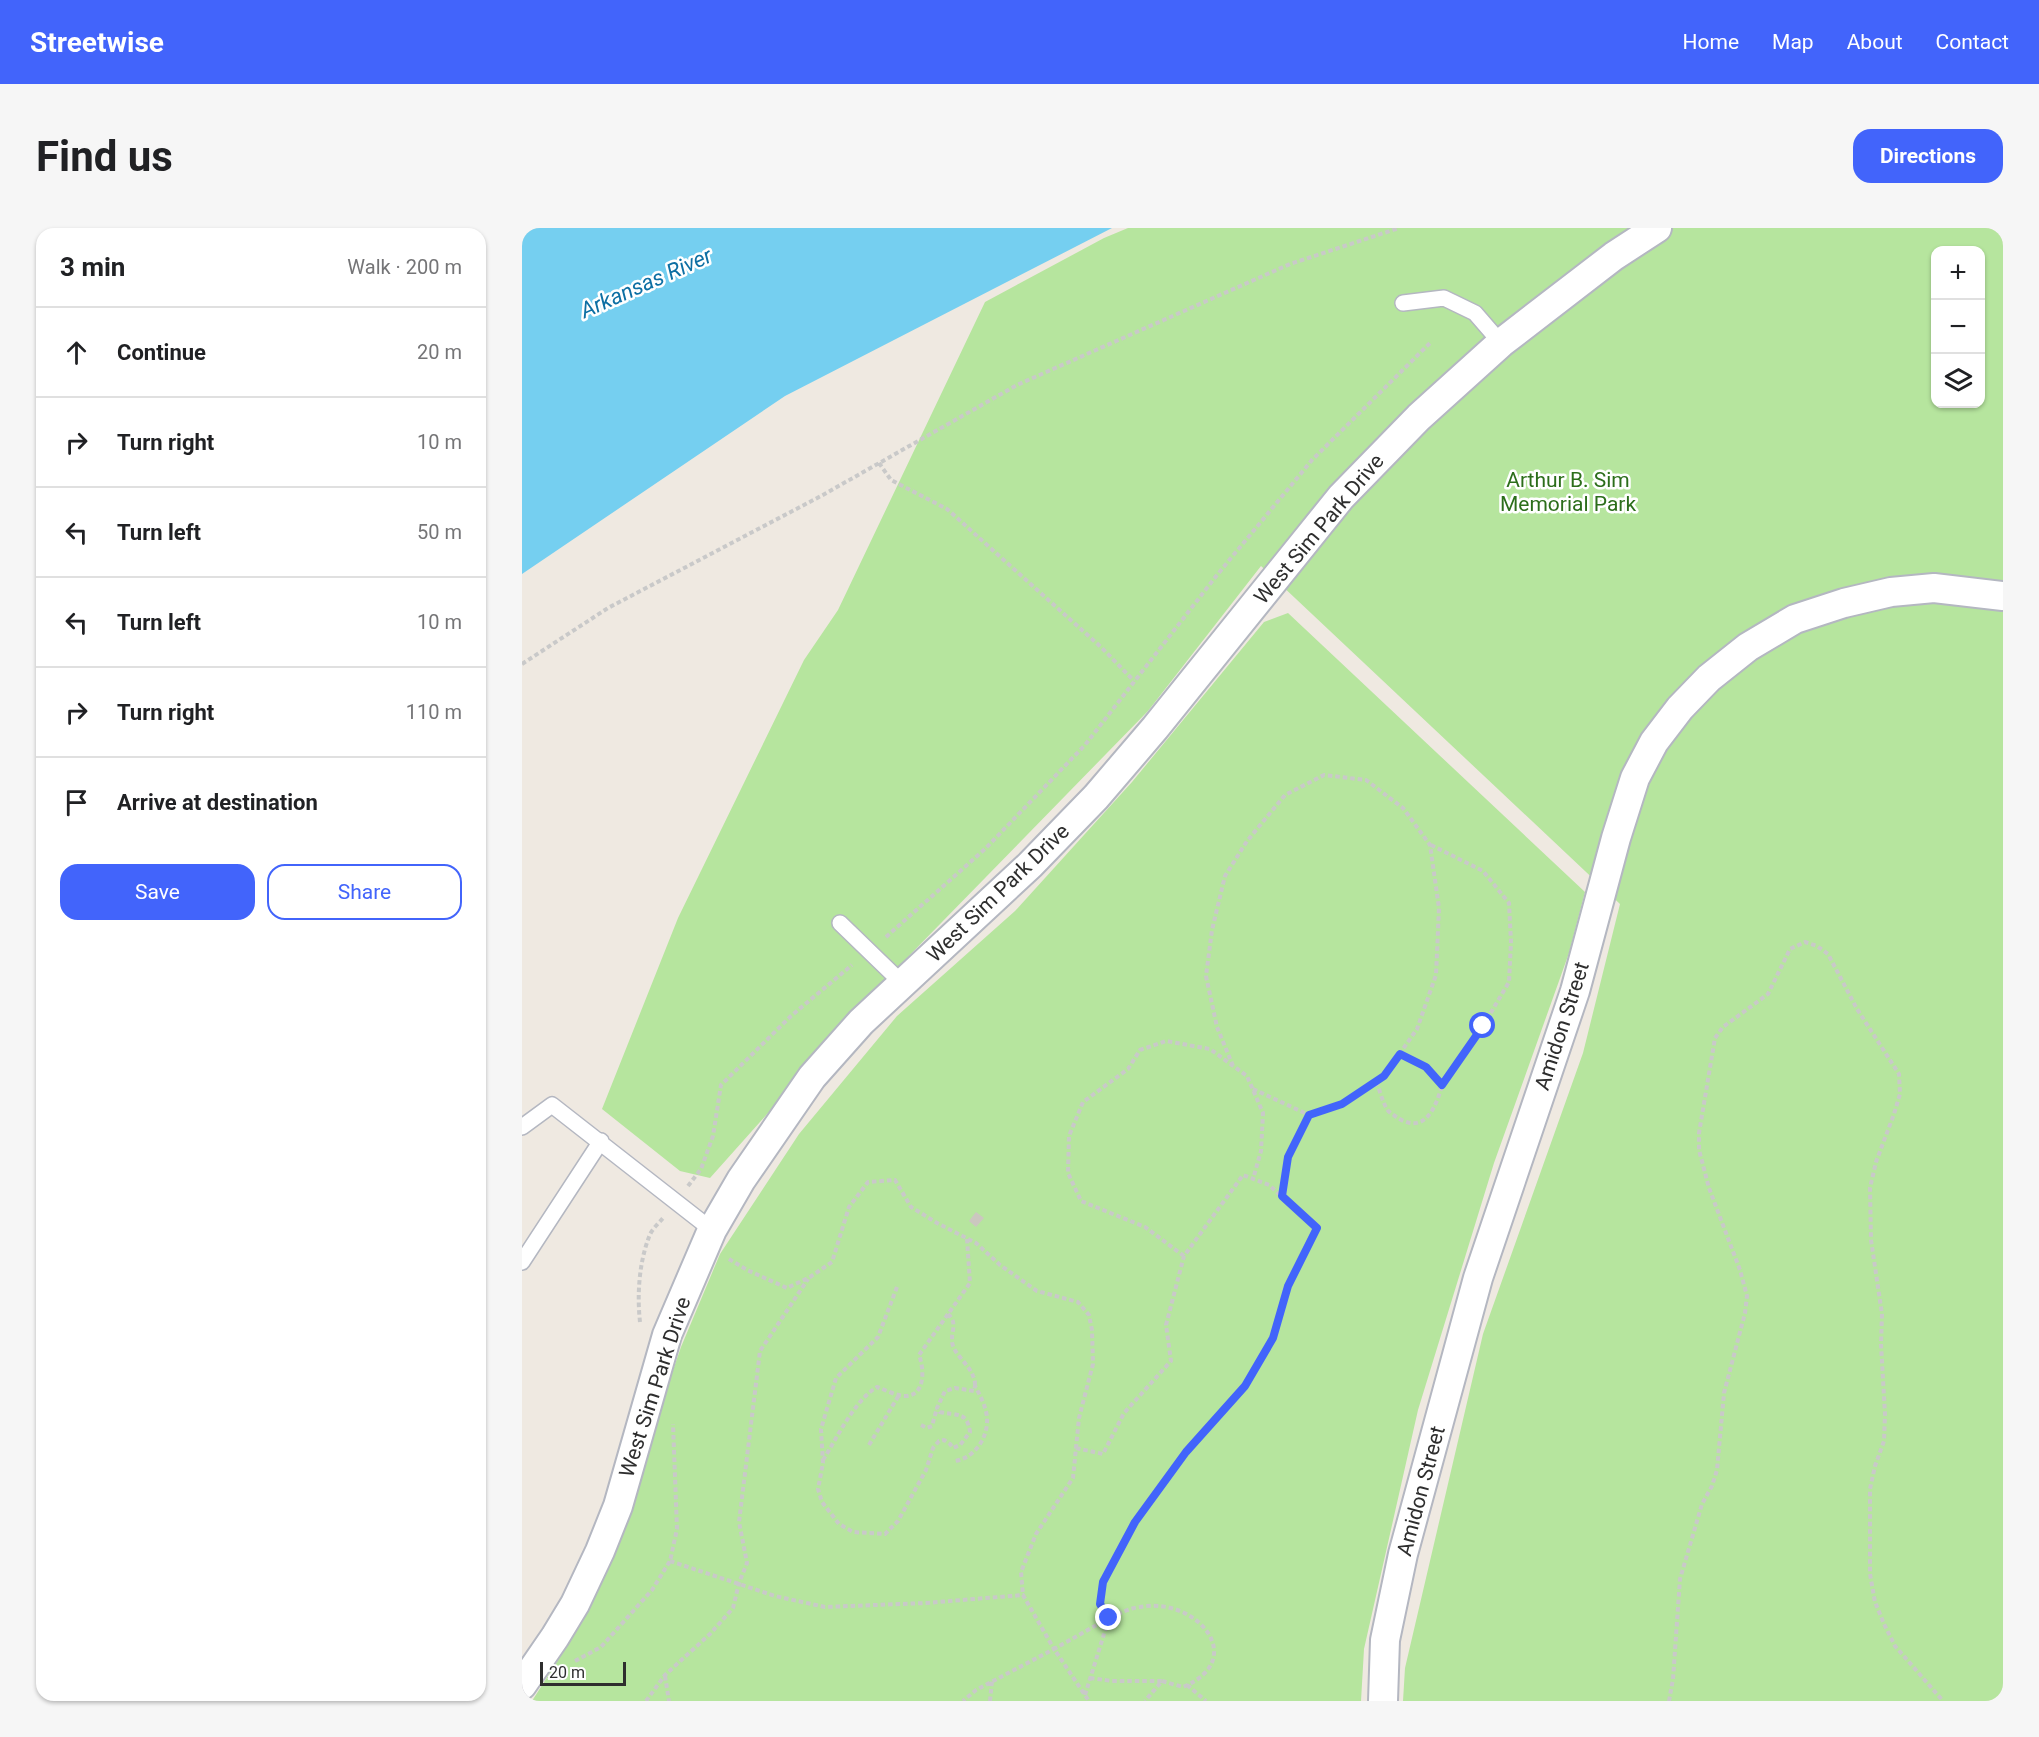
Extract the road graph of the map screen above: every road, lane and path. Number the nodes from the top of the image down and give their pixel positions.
1 (1399, 228) edge
2 (1657, 228) edge
3 (1403, 303) dead end
4 (1501, 344) junction
5 (879, 463) junction
6 (2003, 596) edge
7 (522, 664) edge
8 (1134, 681) dead end
9 (1431, 845) junction
10 (840, 923) dead end
11 (902, 983) junction
12 (1400, 1054) junction
13 (1233, 1066) junction
14 (1376, 1082) junction
15 (1442, 1085) junction
16 (1252, 1089) junction
17 (1309, 1115) junction
18 (522, 1127) edge
19 (601, 1141) junction
20 (1253, 1179) junction
21 (1282, 1196) junction
22 (967, 1238) junction
23 (716, 1242) junction
24 (1184, 1256) junction
25 (522, 1262) edge
26 (810, 1277) junction
27 (897, 1287) dead end
28 (948, 1314) junction
29 (975, 1386) junction
30 (898, 1395) junction
31 (937, 1408) junction
32 (921, 1425) dead end
33 (869, 1445) dead end
34 (1076, 1448) junction
35 (822, 1460) junction
36 (955, 1461) dead end
37 (670, 1561) dead end
38 (739, 1583) junction
39 (1023, 1595) junction
40 (1109, 1618) junction
41 (1054, 1649) junction
42 (664, 1675) junction
43 (1090, 1678) junction
44 (992, 1681) junction
45 (1162, 1681) junction
46 (522, 1685) edge
47 (1187, 1685) junction
48 (1085, 1696) junction
49 (646, 1701) edge
50 (669, 1701) edge
51 (963, 1701) edge
52 (990, 1701) edge
53 (1089, 1701) edge
54 (1145, 1701) edge
55 (1206, 1701) edge
56 (1383, 1701) edge
57 (1669, 1701) edge
58 (1943, 1701) edge

1 - 5 path
2 - 4 street, West Sim Park Drive
3 - 4 lane
4 - 11 street, West Sim Park Drive
5 - 7 path
5 - 8 path
6 - 56 street, Amidon Street
9 - 12 path
9 - 13 path
9 - 15 path
10 - 11 lane
11 - 23 street, West Sim Park Drive
12 - 14 path
12 - 15 path
13 - 16 path
13 - 24 path
14 - 15 path
14 - 17 path
16 - 17 path
16 - 20 path
17 - 21 path
18 - 19 lane
19 - 23 lane
19 - 25 lane
20 - 21 path
20 - 24 path
21 - 40 path
22 - 26 path
22 - 28 path
22 - 34 path
23 - 26 path
23 - 46 street, West Sim Park Drive
24 - 34 path
26 - 38 path
27 - 35 path
28 - 29 path
28 - 30 path
29 - 31 path
29 - 36 path
30 - 33 path
30 - 35 path
31 - 32 path
31 - 35 path
34 - 39 path
37 - 38 path
38 - 39 path
38 - 42 path
39 - 41 path
40 - 41 path
40 - 43 path
40 - 47 path
41 - 44 path
41 - 48 path
42 - 49 path
42 - 50 path
43 - 45 path
43 - 48 path
44 - 51 path
44 - 52 path
45 - 47 path
45 - 54 path
47 - 55 path
48 - 53 path
57 - 58 path

